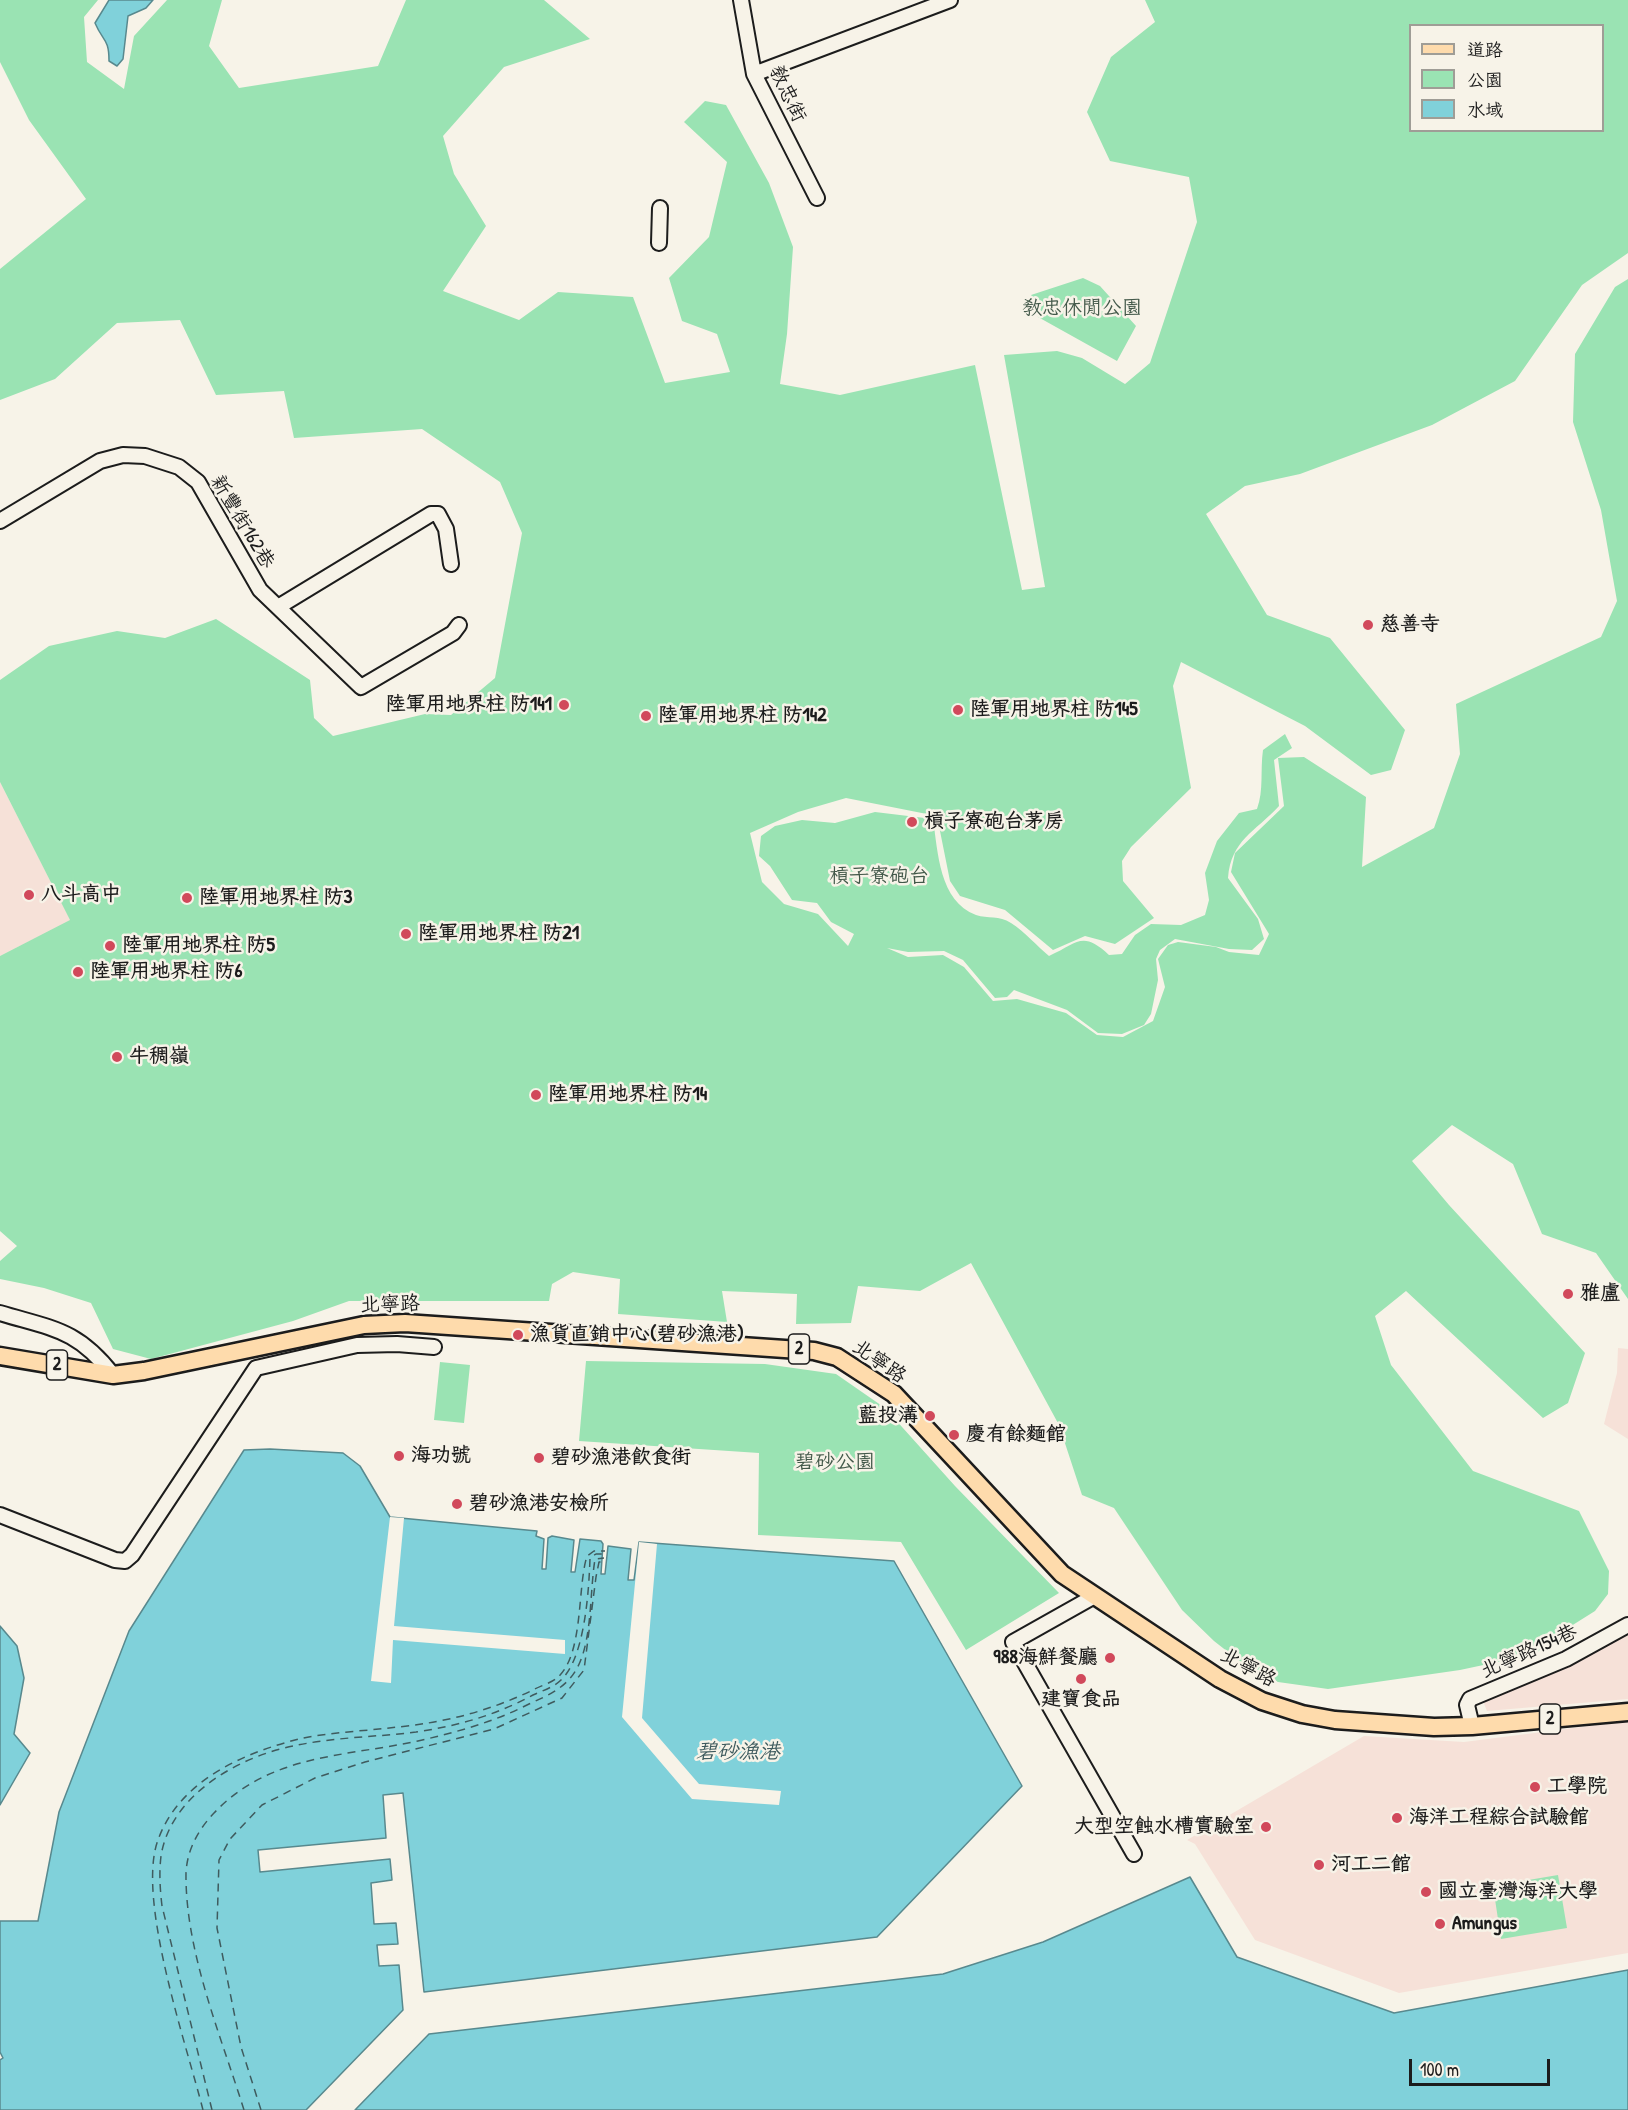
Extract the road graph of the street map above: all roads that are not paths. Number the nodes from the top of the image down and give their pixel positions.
1 (741, 0) edge
2 (950, 0) edge
3 (754, 74) junction
4 (817, 198) dead end
5 (660, 208) dead end
6 (659, 243) dead end
7 (0, 521) edge
8 (451, 564) dead end
9 (278, 607) junction
10 (459, 625) dead end
11 (0, 1313) edge
12 (434, 1347) dead end
13 (0, 1356) edge
14 (113, 1375) junction
15 (0, 1515) edge
16 (1093, 1597) junction
17 (1628, 1625) edge
18 (1628, 1712) edge
19 (1472, 1726) junction
20 (1134, 1854) dead end

1 - 3 street, 教忠街
2 - 3 street
3 - 4 street, 教忠街
5 - 6 street
7 - 9 street, 新豐街162巷
8 - 9 street
9 - 10 street, 新豐街162巷
11 - 14 street
12 - 15 street
13 - 14 main road, 北寧路 / 2
14 - 16 main road, 北寧路 / 2
16 - 19 main road, 北寧路 / 2
16 - 20 street
17 - 19 street, 北寧路154巷
18 - 19 main road, 北寧路 / 2

